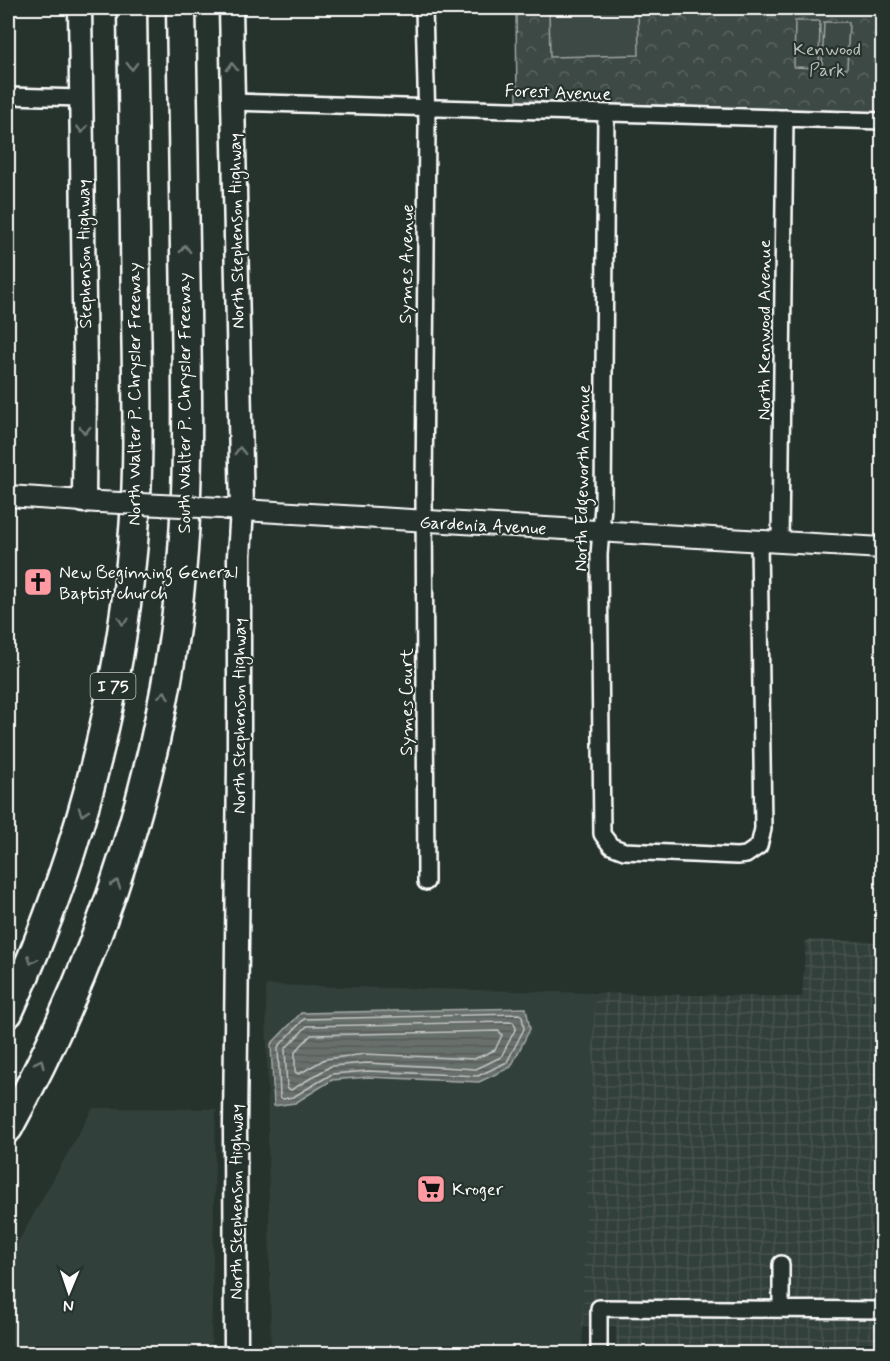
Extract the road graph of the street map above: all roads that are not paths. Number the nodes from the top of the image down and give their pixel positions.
1 (80, 8) edge
2 (132, 8) edge
3 (181, 8) edge
4 (231, 8) edge
5 (424, 8) edge
6 (8, 96) edge
7 (81, 98) junction
8 (233, 102) junction
9 (426, 108) junction
10 (606, 114) junction
11 (785, 118) junction
12 (882, 121) edge
13 (8, 496) edge
14 (92, 502) junction
15 (231, 509) junction
16 (425, 521) junction
17 (601, 532) junction
18 (759, 541) junction
19 (780, 542) junction
20 (882, 548) edge
21 (426, 882) dead end
22 (8, 1013) edge
23 (10, 1125) edge
24 (781, 1264) dead end
25 (781, 1310) junction
26 (882, 1310) edge
27 (236, 1353) edge
28 (599, 1353) edge

1 - 7 main road, Stephenson Highway
2 -> 22 highway, North Walter P. Chrysler Freeway / I 75
23 -> 3 highway, South Walter P. Chrysler Freeway / I 75
8 -> 4 main road, North Stephenson Highway
5 - 9 street, Symes Avenue
6 - 7 street
7 -> 14 main road, Stephenson Highway
8 - 9 street, Forest Avenue
15 -> 8 main road, North Stephenson Highway
9 - 10 street, Forest Avenue
9 - 16 street, Symes Avenue
10 - 11 street, Forest Avenue
10 - 17 street, North Edgeworth Avenue
11 - 12 street, Forest Avenue
11 - 19 street, North Kenwood Avenue
13 - 14 street, Gardenia Avenue
14 - 15 street, Gardenia Avenue, bridge
15 - 16 street, Gardenia Avenue
15 - 27 main road, North Stephenson Highway
16 - 17 street, Gardenia Avenue
16 - 21 street, Symes Court
17 - 18 street, Gardenia Avenue
17 - 18 street, North Edgeworth Avenue
18 - 19 street, Gardenia Avenue
19 - 20 street, Gardenia Avenue
24 - 25 street
25 - 26 street
25 - 28 street

